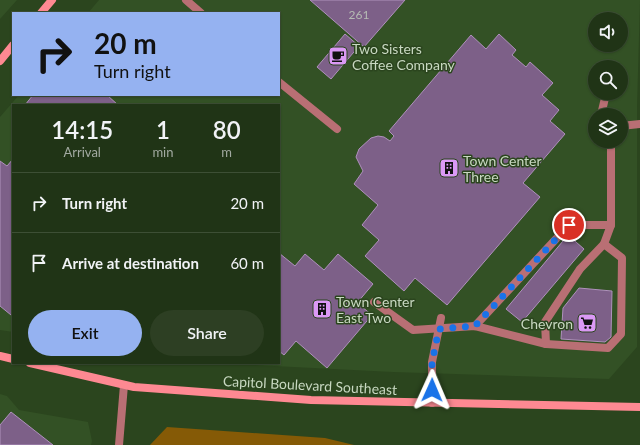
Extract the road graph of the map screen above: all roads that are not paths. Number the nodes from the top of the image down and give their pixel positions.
1 (52, 0) edge
2 (186, 0) edge
3 (42, 12) edge
4 (200, 12) edge
5 (12, 47) edge
6 (0, 61) edge
7 (280, 83) edge
8 (640, 124) edge
9 (628, 125) edge
10 (336, 129) dead end
11 (612, 148) edge
12 (611, 225) junction
13 (604, 244) junction
14 (374, 302) dead end
15 (441, 318) dead end
16 (475, 326) junction
17 (439, 329) junction
18 (546, 344) junction
19 (0, 356) edge
20 (12, 359) edge
21 (34, 364) edge
22 (124, 385) junction
23 (432, 403) junction
24 (640, 407) edge
25 (118, 445) edge

1 - 3 main road
2 - 4 street
5 - 6 main road
7 - 10 street
8 - 9 street
11 - 12 street
12 - 13 street
12 - 16 street
13 - 18 street
13 - 18 street
14 - 17 street
15 - 17 street
16 - 17 street
16 - 18 street
17 - 23 street
19 - 20 main road
21 - 22 main road, Capitol Boulevard Southeast
22 - 23 main road, Capitol Boulevard Southeast
22 - 25 street
23 - 24 main road, Capitol Boulevard Southeast

